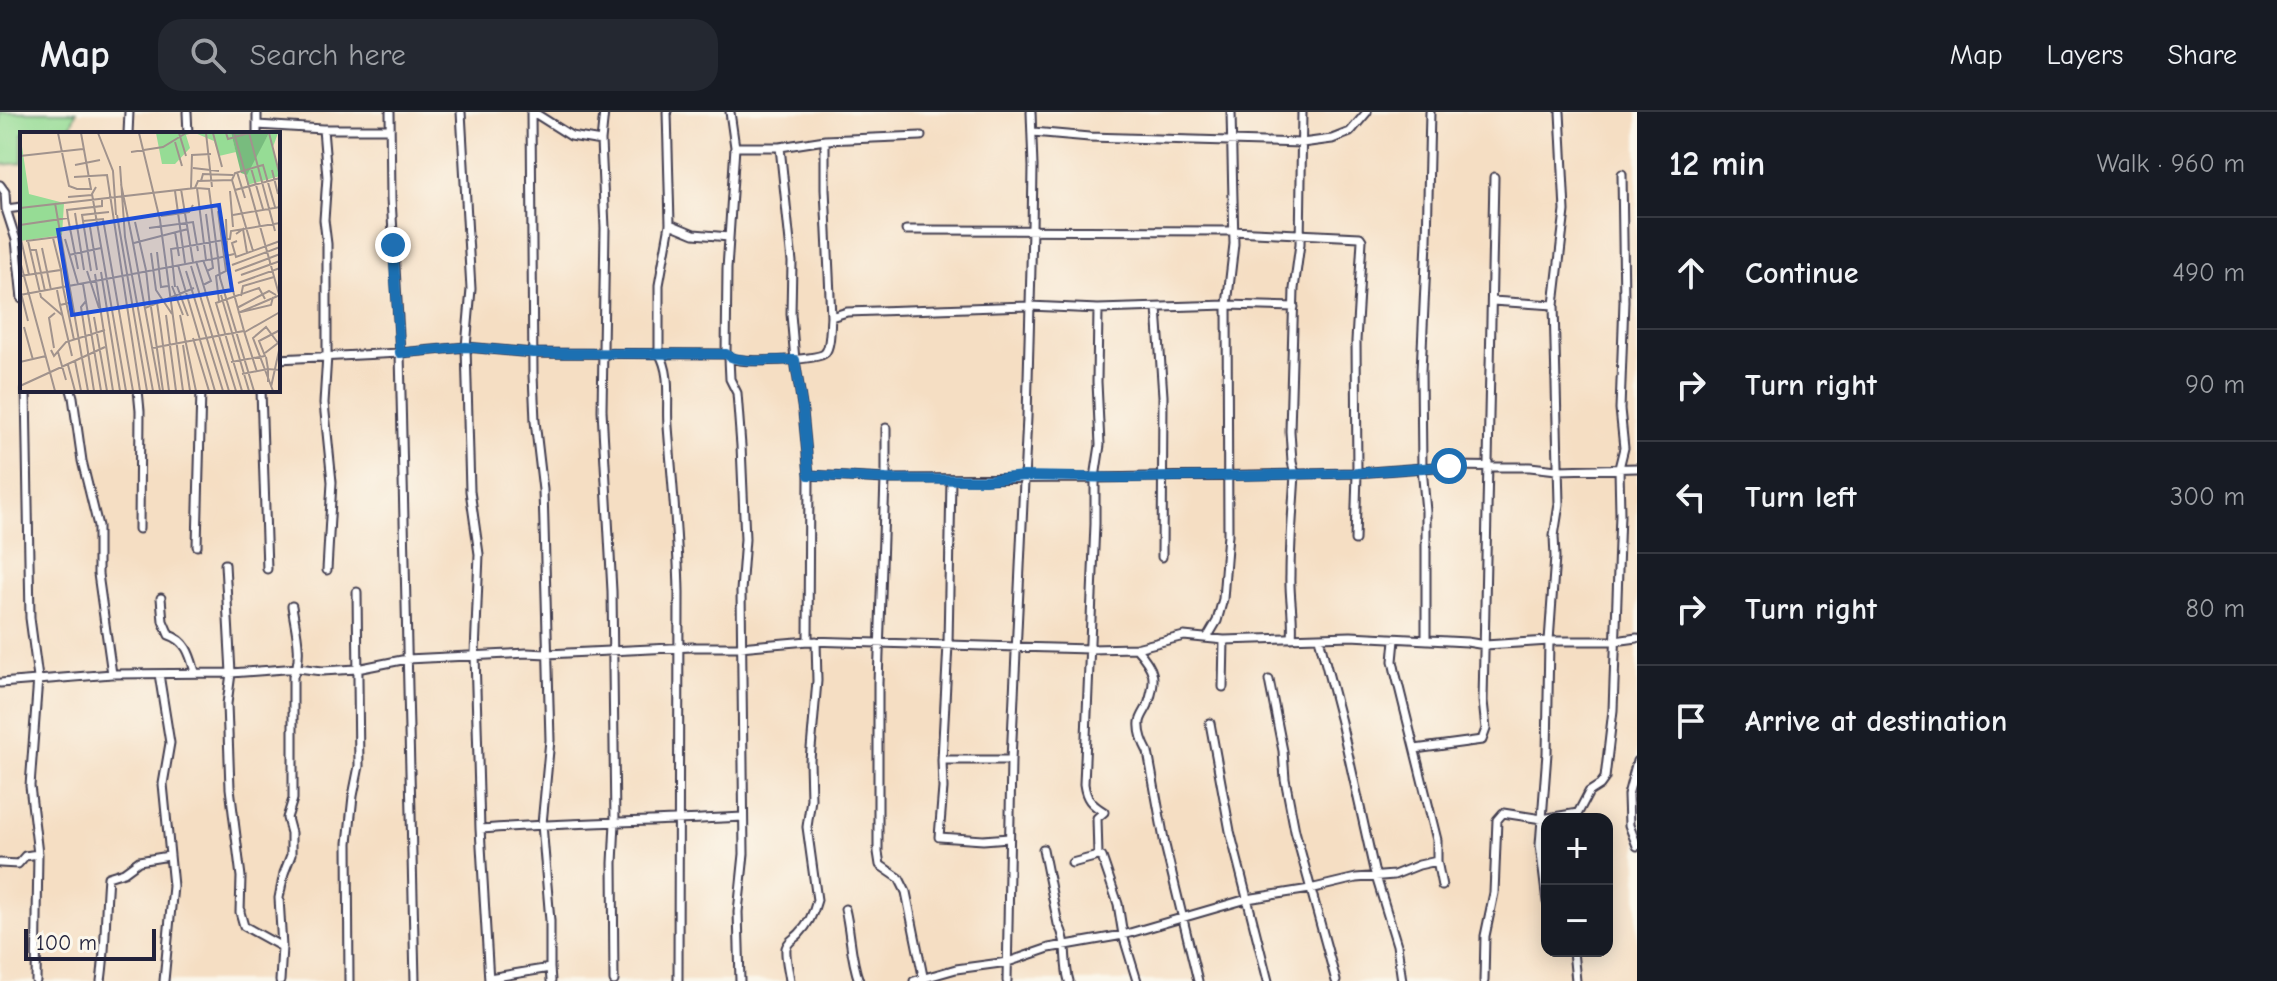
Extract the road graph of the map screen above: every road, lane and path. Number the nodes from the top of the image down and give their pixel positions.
1 (129, 112) edge
2 (187, 112) edge
3 (257, 112) edge
4 (390, 112) edge
5 (461, 112) edge
6 (532, 112) edge
7 (604, 112) edge
8 (667, 112) edge
9 (730, 112) edge
10 (1031, 112) edge
11 (1231, 112) edge
12 (1302, 112) edge
13 (1367, 112) edge
14 (1430, 112) edge
15 (1560, 112) edge
16 (323, 129) junction
17 (390, 129) junction
18 (257, 130) edge
19 (128, 132) edge
20 (188, 132) edge
21 (1033, 132) junction
22 (921, 136) dead end
23 (825, 140) junction
24 (601, 141) junction
25 (1232, 143) junction
26 (1302, 143) junction
27 (735, 147) junction
28 (780, 147) junction
29 (1622, 174) dead end
30 (1494, 177) dead end
31 (0, 185) edge
32 (20, 207) edge
33 (6, 209) junction
34 (670, 224) junction
35 (1032, 229) junction
36 (906, 230) dead end
37 (1232, 231) junction
38 (1300, 233) junction
39 (729, 237) junction
40 (20, 279) edge
41 (1492, 301) junction
42 (1227, 305) junction
43 (1554, 305) junction
44 (1029, 306) junction
45 (1294, 307) junction
46 (1157, 308) junction
47 (1098, 309) junction
48 (831, 317) junction
49 (466, 347) junction
50 (400, 353) junction
51 (533, 353) junction
52 (659, 353) junction
53 (327, 355) junction
54 (602, 355) junction
55 (728, 356) junction
56 (280, 359) edge
57 (795, 360) junction
58 (26, 392) edge
59 (72, 392) edge
60 (138, 392) edge
61 (201, 392) edge
62 (261, 392) edge
63 (886, 428) dead end
64 (1488, 467) junction
65 (1422, 468) junction
66 (1619, 468) junction
67 (1637, 468) edge
68 (1557, 470) junction
69 (1357, 473) junction
70 (1295, 474) junction
71 (809, 475) junction
72 (1023, 476) junction
73 (1162, 476) junction
74 (1229, 477) junction
75 (1095, 478) junction
76 (886, 479) junction
77 (951, 479) junction
78 (139, 529) dead end
79 (1355, 540) dead end
80 (197, 546) dead end
81 (1162, 557) dead end
82 (225, 564) dead end
83 (267, 569) dead end
84 (327, 570) dead end
85 (357, 592) dead end
86 (161, 598) dead end
87 (292, 606) dead end
88 (1207, 638) junction
89 (1292, 638) junction
90 (1319, 638) junction
91 (1637, 638) edge
92 (1224, 640) junction
93 (1395, 640) junction
94 (1426, 640) junction
95 (812, 641) junction
96 (1549, 641) junction
97 (1615, 641) junction
98 (880, 643) junction
99 (948, 644) junction
100 (1485, 645) junction
101 (740, 647) junction
102 (1016, 647) junction
103 (681, 648) junction
104 (1136, 648) junction
105 (1090, 649) junction
106 (613, 651) junction
107 (475, 654) junction
108 (547, 654) junction
109 (407, 659) junction
110 (298, 668) junction
111 (357, 669) junction
112 (195, 672) junction
113 (231, 673) junction
114 (112, 674) junction
115 (159, 674) junction
116 (38, 678) junction
117 (1269, 680) dead end
118 (0, 683) edge
119 (1223, 687) dead end
120 (1210, 723) dead end
121 (1415, 749) junction
122 (942, 760) junction
123 (1011, 760) junction
124 (1637, 761) edge
125 (1542, 813) edge
126 (1578, 813) edge
127 (743, 817) junction
128 (1541, 819) edge
129 (678, 821) junction
130 (615, 822) junction
131 (542, 824) junction
132 (480, 829) junction
133 (1541, 832) edge
134 (1009, 838) junction
135 (1637, 846) edge
136 (1043, 849) dead end
137 (1541, 853) edge
138 (38, 854) junction
139 (169, 856) junction
140 (1098, 856) junction
141 (1437, 861) junction
142 (0, 863) edge
143 (1072, 863) dead end
144 (1376, 878) junction
145 (1442, 886) dead end
146 (1310, 889) junction
147 (1247, 899) junction
148 (845, 909) dead end
149 (1183, 919) junction
150 (1123, 935) junction
151 (1065, 946) junction
152 (282, 947) junction
153 (1574, 957) edge
154 (1008, 962) junction
155 (550, 968) junction
156 (489, 979) edge
157 (924, 980) edge
158 (36, 981) edge
159 (101, 981) edge
160 (164, 981) edge
161 (280, 981) edge
162 (349, 981) edge
163 (415, 981) edge
164 (551, 981) edge
165 (614, 981) edge
166 (678, 981) edge
167 (740, 981) edge
168 (790, 981) edge
169 (859, 981) edge
170 (914, 981) edge
171 (1007, 981) edge
172 (1069, 981) edge
173 (1137, 981) edge
174 (1198, 981) edge
175 (1268, 981) edge
176 (1336, 981) edge
177 (1402, 981) edge
178 (1484, 981) edge
179 (1576, 981) edge

1 - 19 street
2 - 20 street
3 - 18 street
4 - 17 street
5 - 49 street
6 - 24 street
6 - 51 street
7 - 24 street
8 - 34 street
9 - 27 street
10 - 21 street
11 - 25 street
12 - 26 street
13 - 26 street
14 - 65 street
15 - 43 street
16 - 17 street
16 - 18 street
16 - 53 street
17 - 50 street
21 - 25 street
21 - 35 street
22 - 23 street
23 - 28 street
23 - 48 street
24 - 54 street
25 - 26 street
25 - 37 street
26 - 38 street
27 - 28 street
27 - 39 street
28 - 57 street
29 - 66 street
30 - 41 street
31 - 33 street
32 - 33 street
33 - 40 street
34 - 39 street
34 - 52 street
35 - 36 street
35 - 37 street
35 - 44 street
37 - 38 street
37 - 42 street
38 - 45 street
38 - 69 street
39 - 55 street
41 - 43 street
41 - 64 street
42 - 45 street
42 - 46 street
42 - 74 street
43 - 68 street
44 - 47 street
44 - 48 street
44 - 72 street
45 - 70 street
46 - 47 street
46 - 73 street
47 - 75 street
48 - 57 street
49 - 50 street
49 - 51 street
49 - 107 street
50 - 53 street
50 - 109 street
51 - 54 street
51 - 108 street
52 - 54 street
52 - 55 street
52 - 103 street
53 - 56 street
53 - 84 street
54 - 106 street
55 - 57 street
55 - 101 street
57 - 71 street
58 - 116 street
59 - 114 street
60 - 78 street
61 - 80 street
62 - 83 street
63 - 76 street
64 - 65 street
64 - 68 street
64 - 100 street
65 - 69 street
65 - 94 street
66 - 67 street
66 - 68 street
66 - 97 street
68 - 96 street
69 - 70 street
69 - 79 street
70 - 74 street
70 - 89 street
71 - 76 street
71 - 95 street
72 - 75 street
72 - 77 street
72 - 102 street
73 - 74 street
73 - 75 street
73 - 81 street
74 - 88 street
75 - 105 street
76 - 77 street
76 - 98 street
77 - 99 street
82 - 113 street
85 - 111 street
86 - 112 street
87 - 110 street
88 - 92 street
88 - 104 street
89 - 90 street
89 - 92 street
90 - 93 street
90 - 144 street
91 - 97 street
92 - 119 street
93 - 94 street
93 - 121 street
94 - 100 street
95 - 98 street
95 - 101 street
95 - 168 street
96 - 97 street
96 - 100 street
96 - 125 street
97 - 126 street
98 - 99 street
98 - 157 street
99 - 102 street
99 - 122 street
100 - 121 street
101 - 103 street
101 - 127 street
102 - 105 street
102 - 123 street
103 - 106 street
103 - 129 street
104 - 105 street
104 - 149 street
105 - 140 street
106 - 108 street
106 - 130 street
107 - 108 street
107 - 109 street
107 - 132 street
108 - 131 street
109 - 111 street
109 - 163 street
110 - 111 street
110 - 113 street
110 - 152 street
111 - 162 street
112 - 113 street
112 - 115 street
113 - 152 street
114 - 115 street
114 - 116 street
115 - 139 street
116 - 118 street
116 - 138 street
117 - 146 street
120 - 147 street
121 - 141 street
122 - 123 street
122 - 134 street
123 - 134 street
124 - 135 street
127 - 129 street
127 - 167 street
128 - 178 street
129 - 130 street
129 - 166 street
130 - 131 street
130 - 165 street
131 - 132 street
131 - 155 street
132 - 156 street
133 - 137 street
134 - 154 street
136 - 151 street
138 - 142 street
138 - 158 street
139 - 159 street
139 - 160 street
140 - 143 street
140 - 150 street
141 - 144 street
141 - 145 street
144 - 146 street
144 - 177 street
146 - 147 street
146 - 176 street
147 - 149 street
147 - 175 street
148 - 169 street
149 - 150 street
149 - 174 street
150 - 151 street
150 - 173 street
151 - 154 street
151 - 172 street
152 - 161 street
153 - 179 street
154 - 157 street
154 - 171 street
155 - 156 street
155 - 164 street
157 - 170 street

